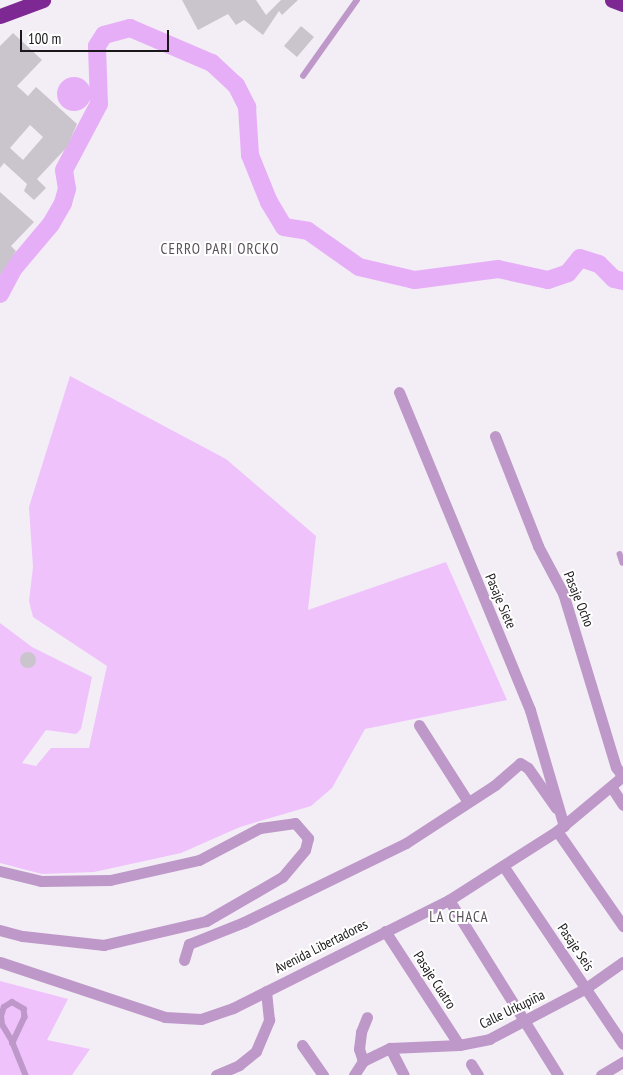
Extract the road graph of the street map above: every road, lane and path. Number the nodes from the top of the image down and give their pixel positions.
1 (43, 0) edge
2 (357, 0) edge
3 (612, 0) edge
4 (623, 4) edge
5 (0, 16) edge
6 (303, 76) dead end
7 (399, 392) dead end
8 (495, 436) dead end
9 (620, 554) dead end
10 (623, 563) edge
11 (419, 725) dead end
12 (623, 777) edge
13 (612, 788) junction
14 (468, 802) junction
15 (623, 805) edge
16 (559, 811) junction
17 (561, 828) junction
18 (504, 867) junction
19 (0, 871) edge
20 (449, 900) junction
21 (623, 926) edge
22 (0, 930) edge
23 (385, 931) junction
24 (167, 932) junction
25 (189, 944) junction
26 (184, 960) dead end
27 (0, 962) edge
28 (623, 962) edge
29 (586, 988) junction
30 (266, 991) junction
31 (367, 1017) dead end
32 (526, 1022) junction
33 (13, 1043) junction
34 (302, 1044) dead end
35 (623, 1044) edge
36 (459, 1045) junction
37 (390, 1048) junction
38 (364, 1061) junction
39 (470, 1064) dead end
40 (620, 1068) edge
41 (26, 1075) edge
42 (216, 1075) edge
43 (323, 1075) edge
44 (354, 1075) edge
45 (404, 1075) edge
46 (478, 1075) edge
47 (558, 1075) edge
48 (601, 1075) edge

1 - 5 highway
2 - 6 lane
3 - 4 highway
7 - 16 street, Pasaje Siete
8 - 12 street, Pasaje Ocho
9 - 10 lane
11 - 14 street
12 - 13 street, Avenida Libertadores
13 - 15 street
13 - 17 street, Avenida Libertadores
14 - 16 street
14 - 25 street
16 - 17 street, Pasaje Siete
17 - 18 street, Avenida Libertadores
17 - 21 street, Pasaje Siete
18 - 20 street, Avenida Libertadores
18 - 29 street, Pasaje Seis
19 - 24 street
20 - 23 street, Avenida Libertadores
20 - 32 street
22 - 24 street
23 - 30 street, Avenida Libertadores
23 - 36 street, Pasaje Cuatro
24 - 25 street
25 - 26 street
27 - 30 street, Avenida Libertadores
28 - 29 street, Calle Urkupiña
29 - 32 street, Calle Urkupiña
29 - 35 street, Pasaje Seis
30 - 42 street
31 - 38 street
32 - 36 street, Calle Urkupiña
32 - 47 street
33 - 33 lane
33 - 41 lane
34 - 43 street
36 - 37 street, Calle Urkupiña
37 - 38 street, Calle Urkupiña
37 - 45 street
38 - 44 street, Calle Urkupiña
39 - 46 street
40 - 48 street

